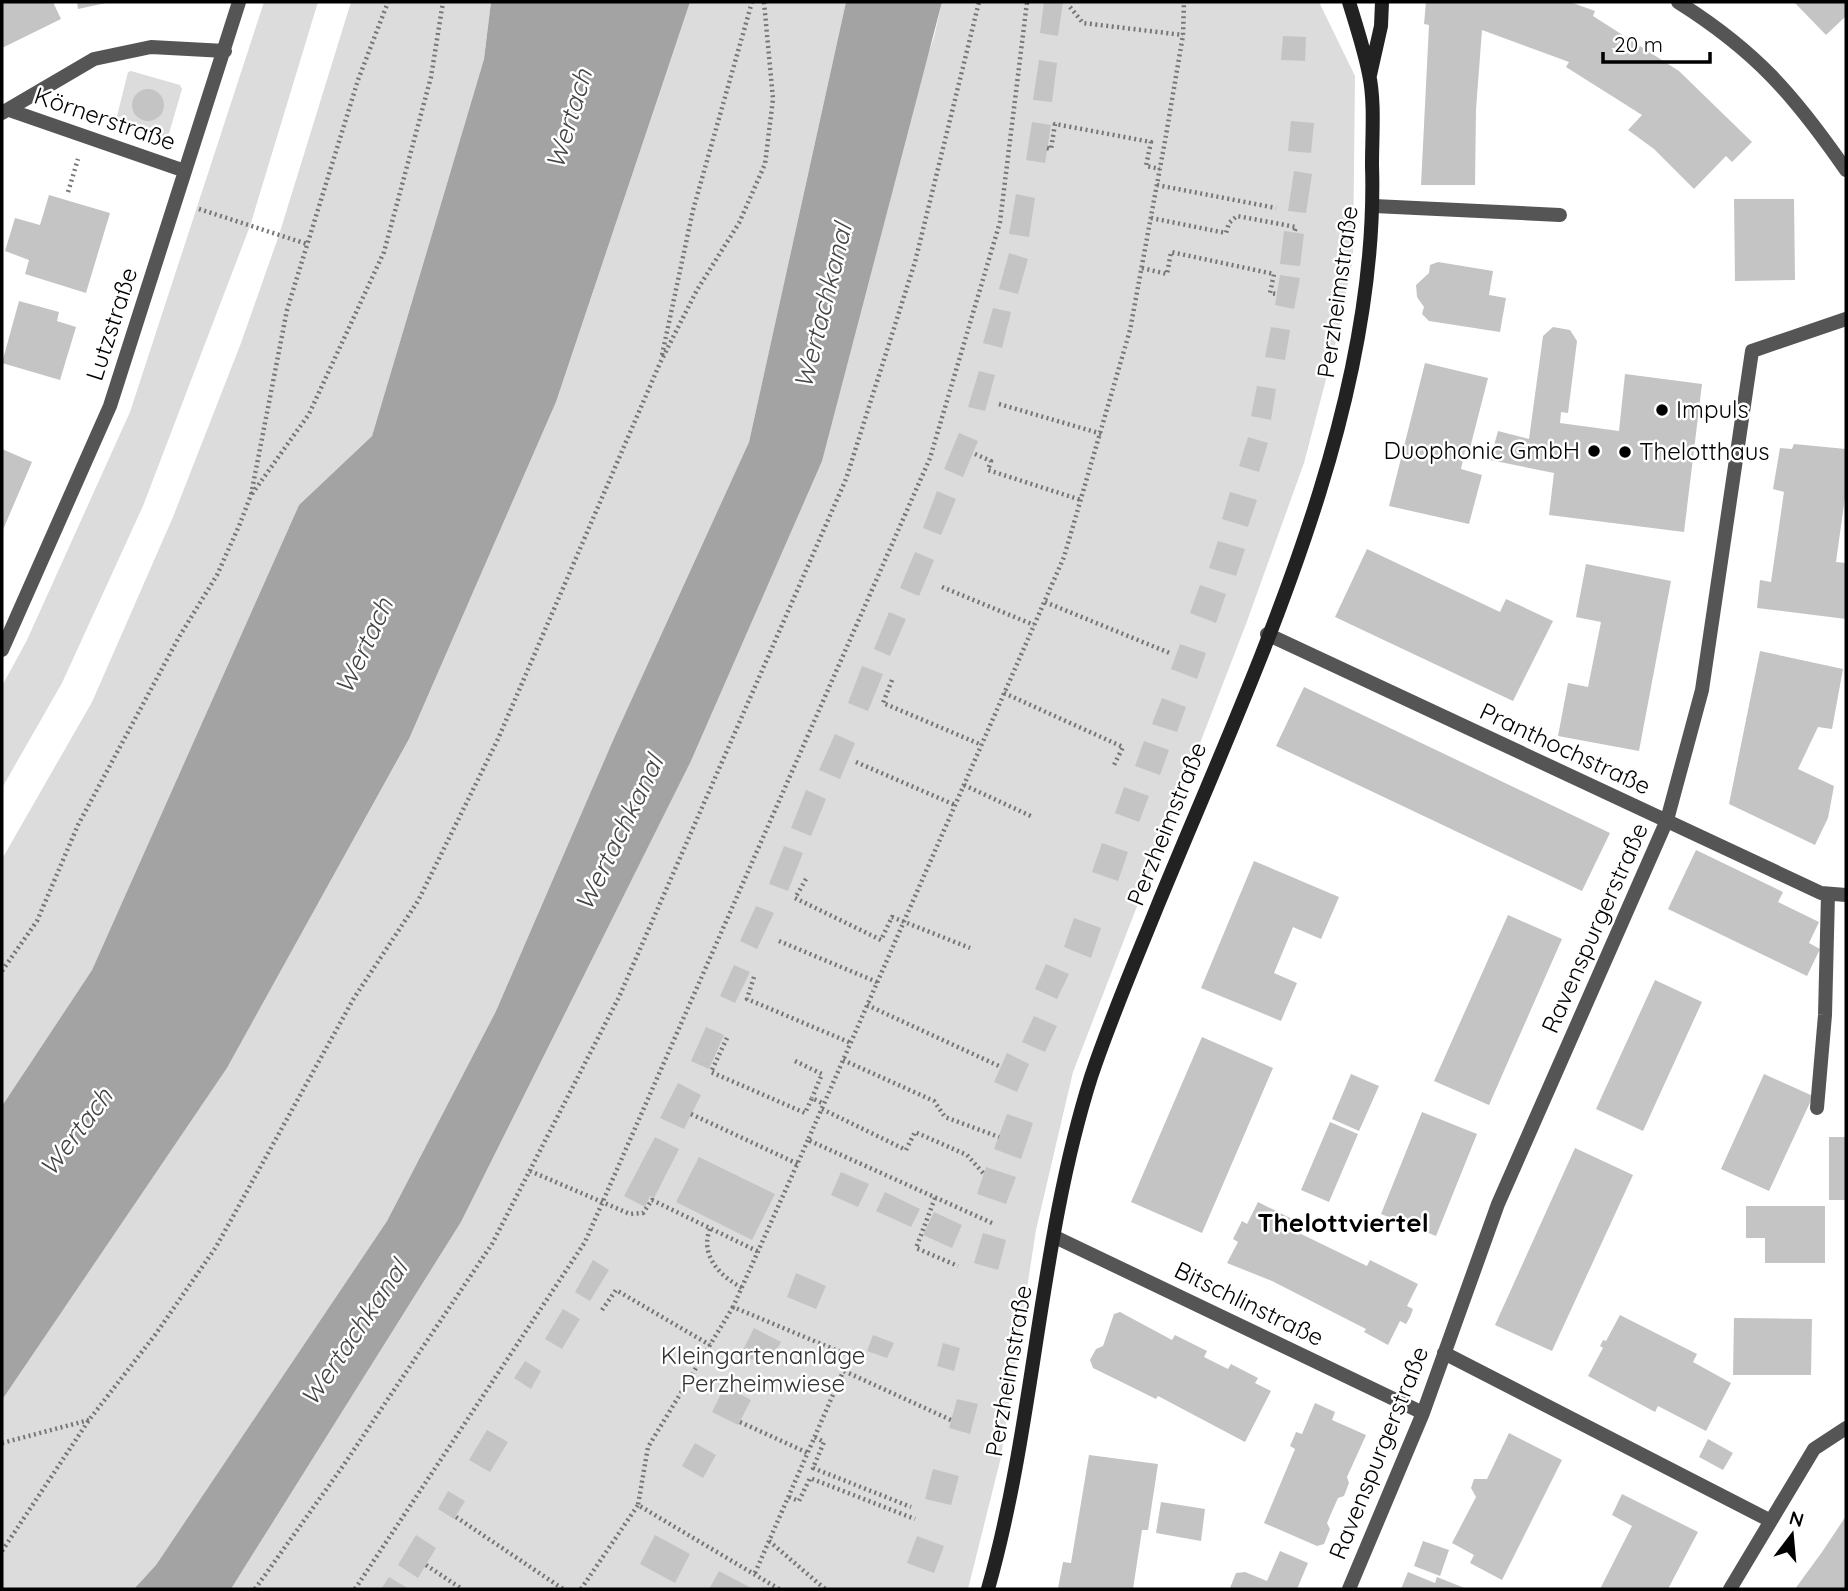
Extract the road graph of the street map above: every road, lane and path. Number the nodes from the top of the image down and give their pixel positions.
1 (239, 2) edge
2 (388, 2) edge
3 (443, 2) edge
4 (752, 2) edge
5 (764, 2) edge
6 (979, 2) edge
7 (1027, 2) edge
8 (1184, 2) edge
9 (1349, 2) edge
10 (1382, 2) edge
11 (1678, 2) edge
12 (1070, 7) dead end
13 (1183, 35) junction
14 (225, 51) junction
15 (1370, 76) junction
16 (6, 111) edge
17 (85, 137) junction
18 (1047, 148) dead end
19 (1160, 169) junction
20 (1846, 170) edge
21 (185, 172) junction
22 (1157, 186) junction
23 (68, 192) dead end
24 (174, 201) junction
25 (1374, 206) junction
26 (1276, 208) dead end
27 (1560, 215) dead end
28 (1151, 218) junction
29 (1294, 233) dead end
30 (307, 244) junction
31 (1142, 268) junction
32 (1277, 294) dead end
33 (1846, 319) edge
34 (660, 363) junction
35 (999, 404) dead end
36 (1102, 434) junction
37 (975, 454) dead end
38 (251, 495) junction
39 (1081, 500) junction
40 (942, 587) dead end
41 (1045, 601) junction
42 (1034, 625) junction
43 (1267, 634) junction
44 (2, 650) edge
45 (1172, 654) dead end
46 (892, 680) dead end
47 (1004, 693) junction
48 (982, 745) junction
49 (856, 762) dead end
50 (1114, 765) dead end
51 (964, 785) junction
52 (955, 805) junction
53 (1033, 817) dead end
54 (1667, 820) junction
55 (806, 879) dead end
56 (1828, 894) junction
57 (1846, 895) edge
58 (904, 920) junction
59 (779, 941) dead end
60 (970, 948) dead end
61 (2, 971) edge
62 (754, 977) dead end
63 (877, 982) junction
64 (867, 1005) junction
65 (727, 1038) dead end
66 (851, 1043) junction
67 (843, 1060) junction
68 (795, 1061) dead end
69 (999, 1066) dead end
70 (812, 1098) junction
71 (823, 1107) junction
72 (1817, 1108) dead end
73 (691, 1114) dead end
74 (999, 1137) dead end
75 (808, 1140) junction
76 (797, 1164) junction
77 (530, 1171) junction
78 (984, 1174) dead end
79 (935, 1198) junction
80 (604, 1205) junction
81 (992, 1223) dead end
82 (710, 1229) junction
83 (1055, 1237) junction
84 (759, 1252) junction
85 (958, 1266) dead end
86 (743, 1288) junction
87 (733, 1307) junction
88 (602, 1310) dead end
89 (710, 1345) junction
90 (1444, 1353) junction
91 (844, 1371) junction
92 (1423, 1413) junction
93 (89, 1420) junction
94 (951, 1420) dead end
95 (740, 1422) dead end
96 (1846, 1428) edge
97 (815, 1437) junction
98 (2, 1443) edge
99 (808, 1453) junction
100 (789, 1497) junction
101 (638, 1505) junction
102 (911, 1507) dead end
103 (456, 1517) dead end
104 (915, 1519) dead end
105 (1769, 1520) junction
106 (769, 1541) junction
107 (2, 1551) edge
108 (426, 1565) dead end
109 (755, 1573) junction
110 (255, 1589) edge
111 (355, 1589) edge
112 (462, 1589) edge
113 (563, 1589) edge
114 (582, 1589) edge
115 (779, 1589) edge
116 (825, 1589) edge
117 (988, 1589) edge
118 (1349, 1589) edge
119 (1730, 1589) edge

1 - 14 street, Lutzstraße
2 - 30 path
3 - 38 path
4 - 34 path
5 - 34 path
6 - 77 path
7 - 80 path
8 - 13 path
9 - 15 street, Perzheimstraße
10 - 15 street, Perzheimstraße
11 - 20 street
12 - 13 path
13 - 19 path
14 - 16 street, Körnerstraße
14 - 21 street, Lutzstraße
15 - 25 street, Perzheimstraße
16 - 17 street, Körnerstraße
17 - 21 street, Körnerstraße
17 - 23 path
18 - 19 path
19 - 22 path
21 - 24 street, Lutzstraße
22 - 26 path
22 - 28 path
24 - 30 path
24 - 44 street, Lutzstraße
25 - 27 street
25 - 43 street, Perzheimstraße
28 - 29 path
28 - 31 path
30 - 38 path
31 - 32 path
31 - 36 path
33 - 54 street, Ravenspurgerstraße
34 - 93 path
35 - 36 path
36 - 39 path
37 - 39 path
38 - 61 path
39 - 41 path
40 - 42 path
41 - 42 path
41 - 45 path
42 - 47 path
43 - 54 street, Pranthochstraße
43 - 83 street, Perzheimstraße
46 - 48 path
47 - 48 path
47 - 50 path
48 - 51 path
49 - 52 path
51 - 52 path
51 - 53 path
52 - 58 path
54 - 56 street, Pranthochstraße
54 - 90 street, Ravenspurgerstraße
55 - 58 path
56 - 57 street, Pranthochstraße
56 - 72 street
58 - 60 path
58 - 63 path
59 - 63 path
62 - 66 path
63 - 64 path
64 - 66 path
64 - 69 path
65 - 70 path
66 - 67 path
67 - 71 path
67 - 74 path
68 - 70 path
70 - 71 path
71 - 75 path
71 - 78 path
73 - 76 path
75 - 76 path
75 - 79 path
76 - 84 path
77 - 80 path
77 - 110 path
79 - 81 path
79 - 85 path
80 - 82 path
80 - 111 path
82 - 84 path
82 - 86 path
83 - 92 street, Bitschlinstraße
83 - 117 street, Perzheimstraße
84 - 86 path
86 - 87 path
87 - 89 path
87 - 91 path
88 - 89 path
89 - 101 path
90 - 92 street, Ravenspurgerstraße
90 - 105 street
91 - 94 path
91 - 97 path
92 - 118 street, Ravenspurgerstraße
93 - 98 path
93 - 107 path
95 - 99 path
96 - 105 street
97 - 99 path
97 - 102 path
99 - 100 path
100 - 104 path
100 - 106 path
101 - 109 path
101 - 114 path
103 - 113 path
105 - 119 street
106 - 109 path
106 - 116 path
108 - 112 path
109 - 115 path

